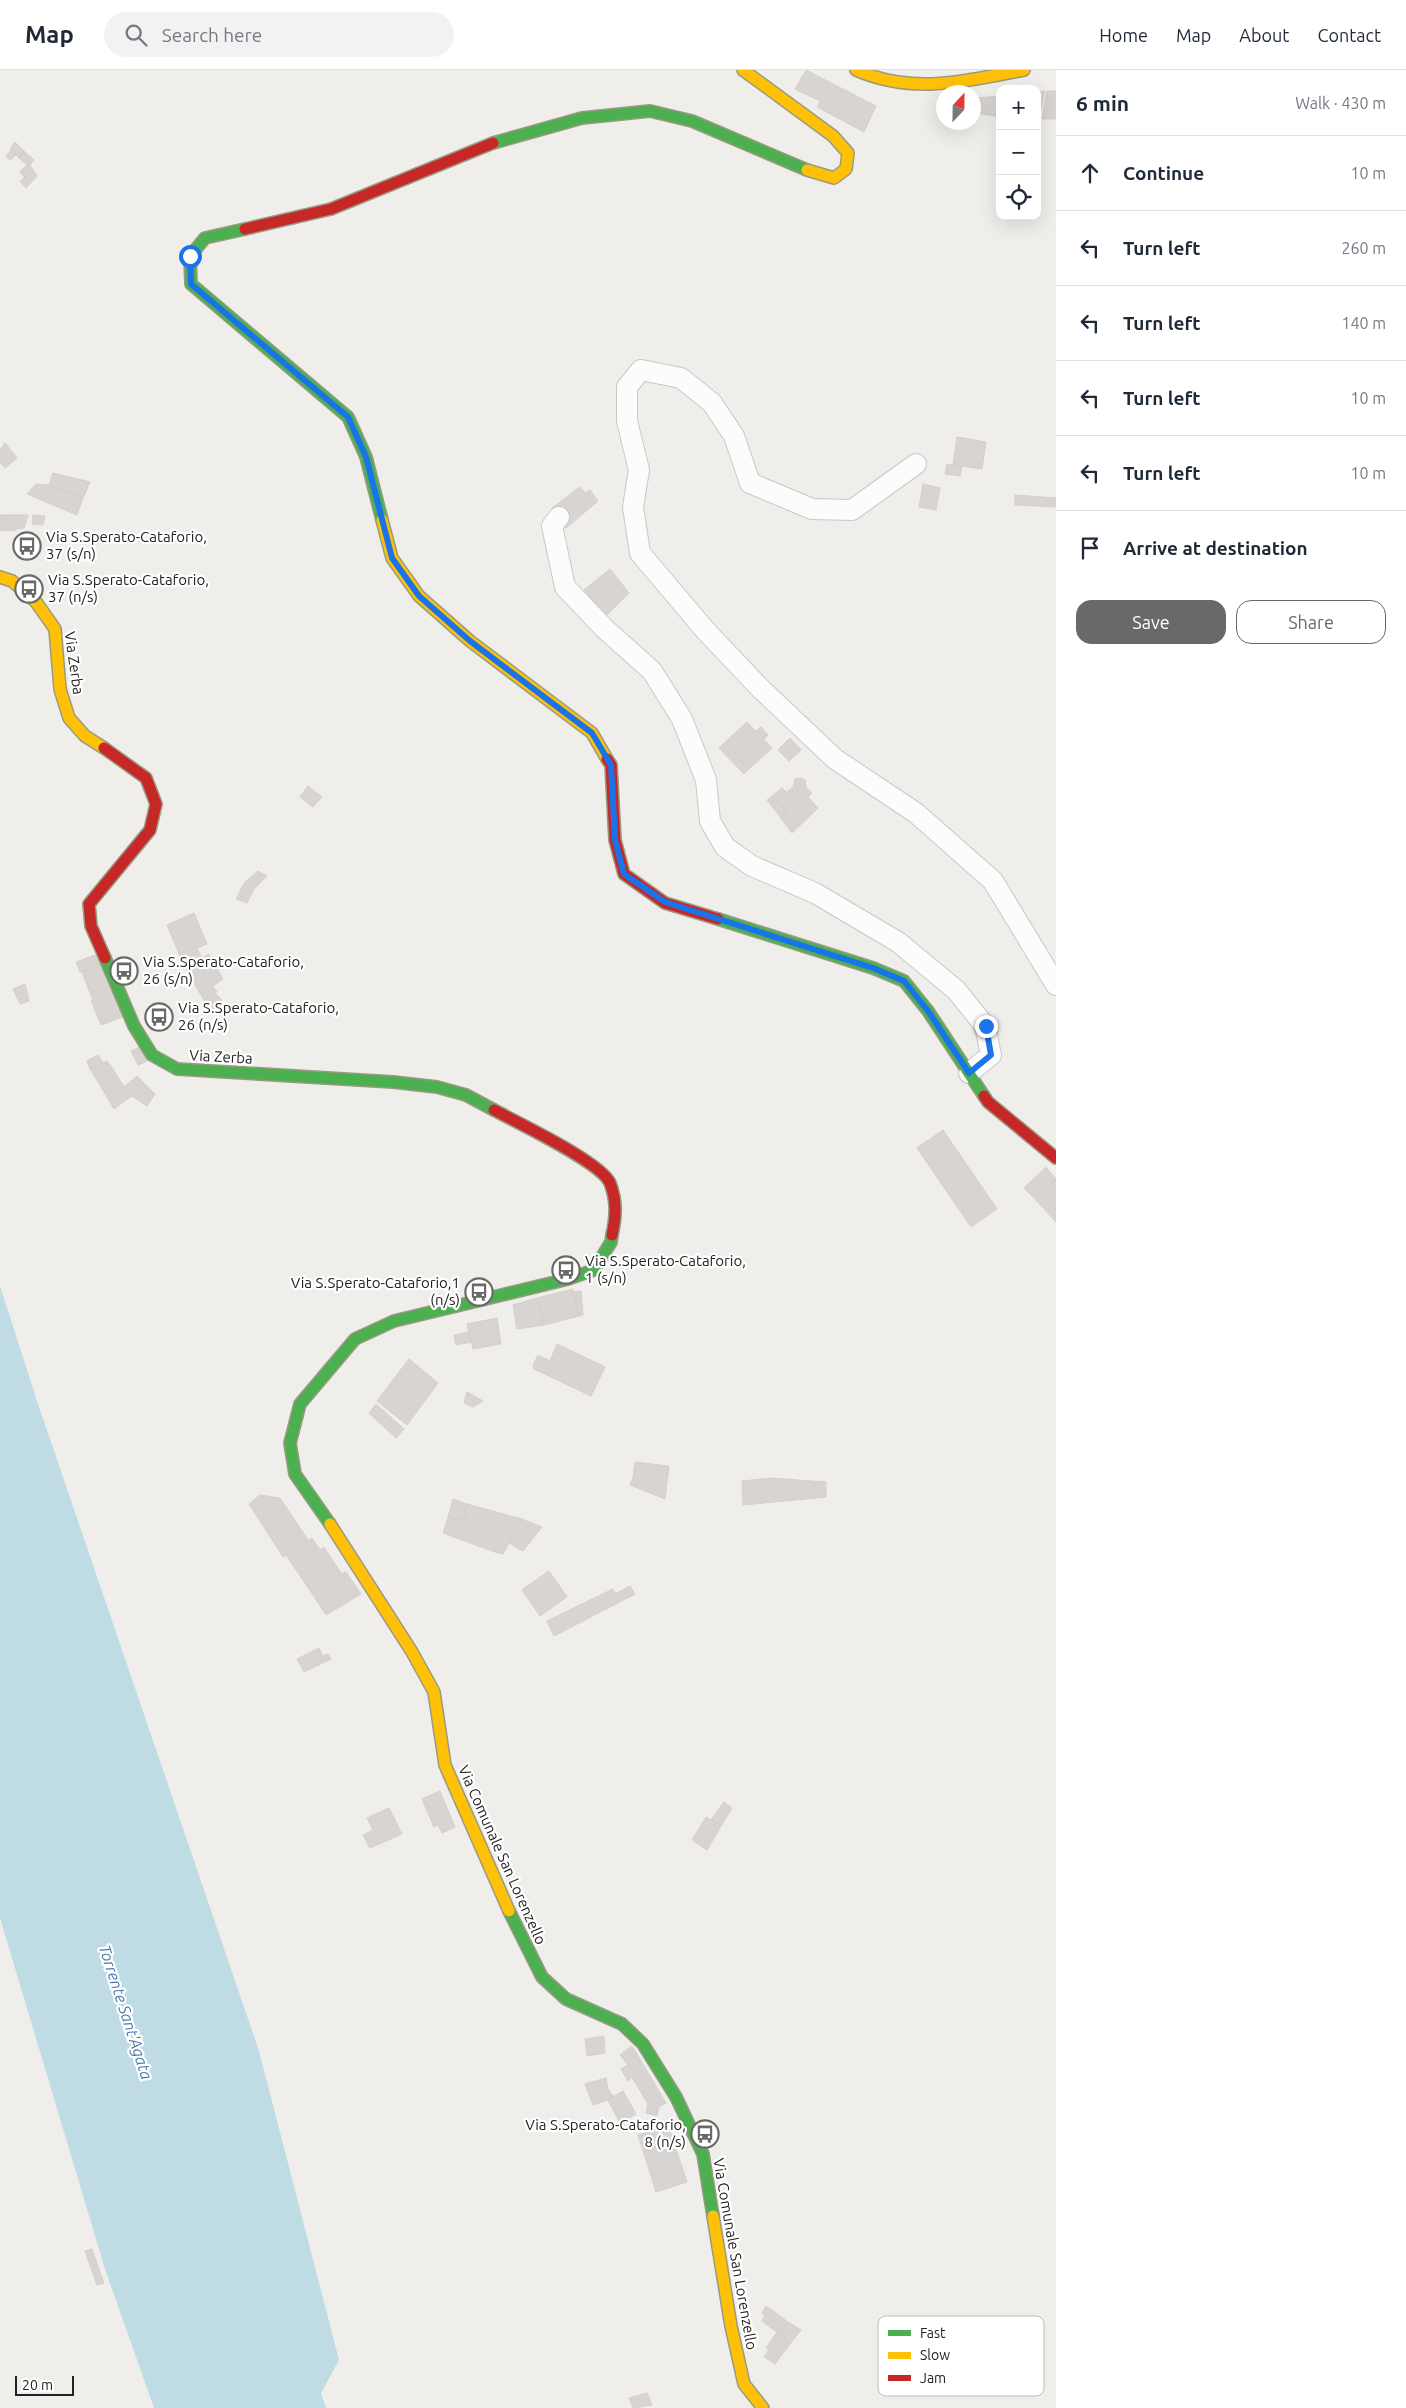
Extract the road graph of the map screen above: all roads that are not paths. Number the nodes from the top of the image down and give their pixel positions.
1 (743, 70) edge
2 (856, 70) edge
3 (1024, 70) edge
4 (916, 464) dead end
5 (559, 518) dead end
6 (0, 577) edge
7 (1056, 986) edge
8 (969, 1073) junction
9 (1053, 1148) edge
10 (617, 1210) joint
11 (762, 2408) edge

1 - 8 street
2 - 3 street
4 - 7 street
5 - 8 street
6 - 10 street, Via Zerba
8 - 9 street
10 - 11 street, Via Comunale San Lorenzello

